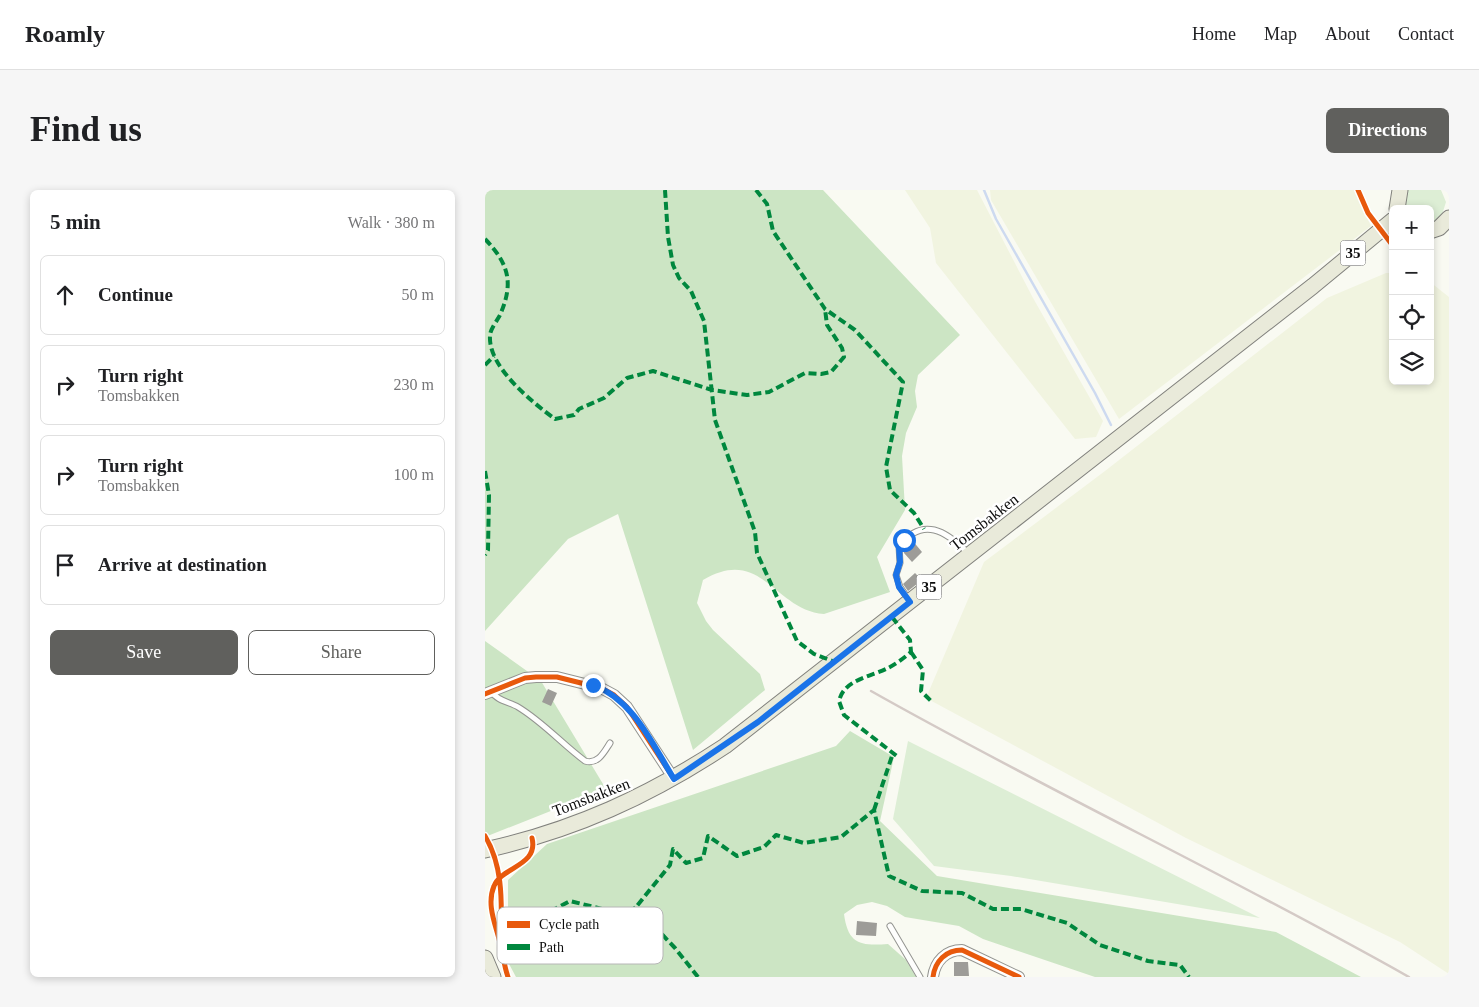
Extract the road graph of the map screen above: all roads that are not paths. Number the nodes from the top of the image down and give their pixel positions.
1 (1389, 223) edge
2 (1448, 223) edge
3 (1434, 229) edge
4 (1389, 237) edge
5 (1313, 286) junction
6 (970, 555) junction
7 (910, 602) junction
8 (489, 693) edge
9 (610, 743) dead end
10 (674, 779) junction
11 (519, 843) junction
12 (485, 850) edge
13 (485, 860) edge
14 (890, 926) dead end
15 (920, 977) edge
16 (933, 977) edge
17 (1019, 977) edge

1 - 5 main road, 35
2 - 3 main road
4 - 5 main road, 35
5 - 6 main road, Tomsbakken / 35
6 - 7 main road, Tomsbakken / 35
6 - 7 lane
7 - 10 main road, Tomsbakken / 35
8 - 9 lane
8 - 10 street
10 - 11 main road, Tomsbakken / 35
11 - 12 main road, Tomsbakken / 35
11 - 13 main road, Tomsbakken / 35
14 - 15 lane
16 - 17 street

